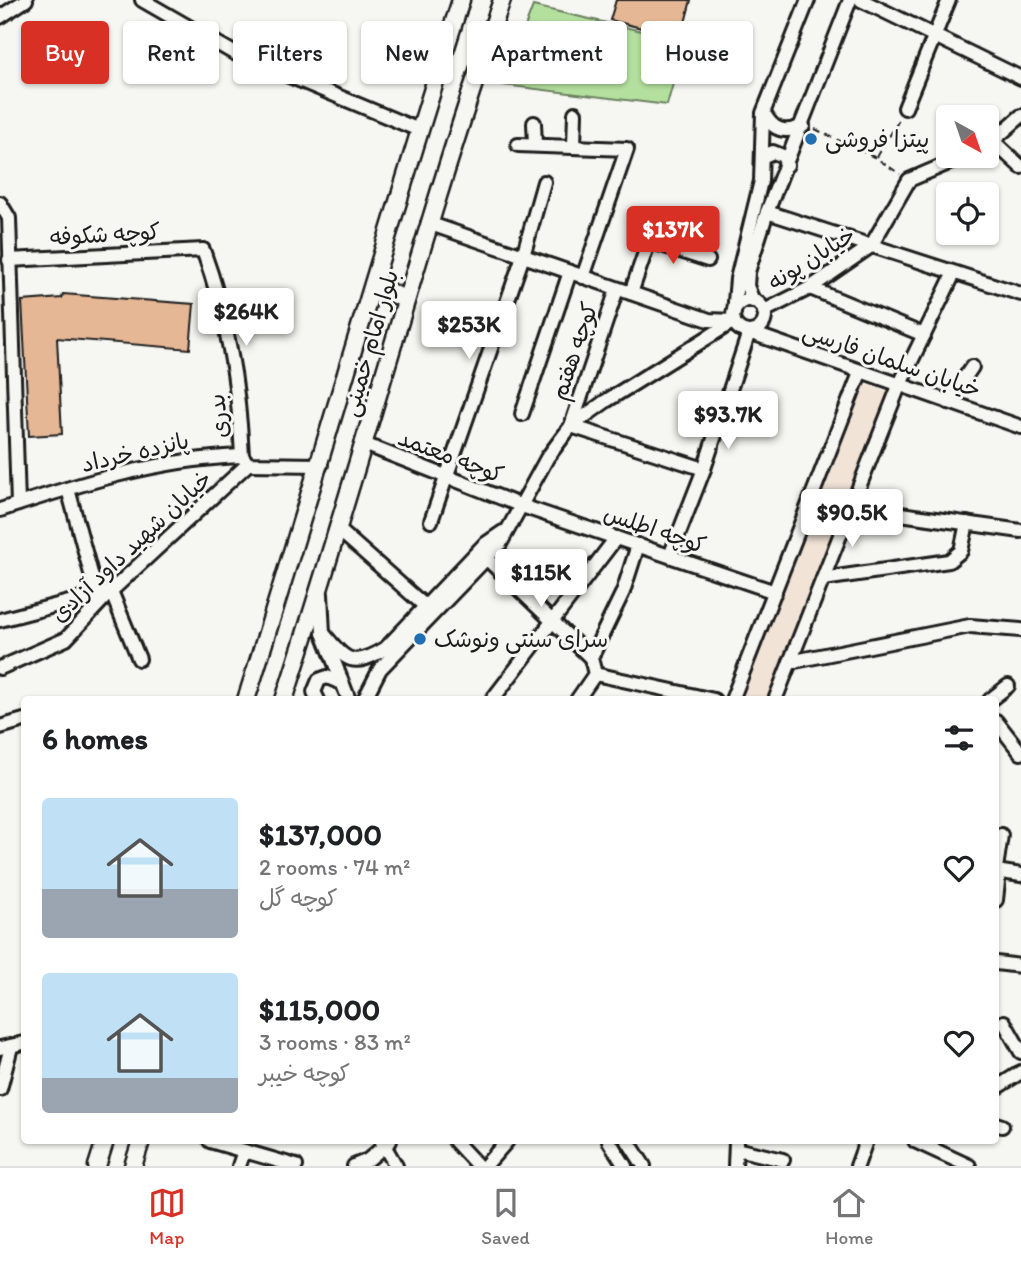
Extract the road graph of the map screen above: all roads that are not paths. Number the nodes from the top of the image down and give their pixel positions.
1 (26, 0) edge
2 (142, 0) edge
3 (461, 0) edge
4 (502, 0) edge
5 (808, 0) edge
6 (850, 0) edge
7 (861, 0) edge
8 (949, 0) edge
9 (0, 17) edge
10 (935, 36) junction
11 (1021, 78) edge
12 (905, 108) road end
13 (575, 113) dead end
14 (763, 113) junction
15 (1021, 116) edge
16 (534, 123) dead end
17 (803, 125) junction
18 (419, 130) junction
19 (999, 135) edge
20 (518, 145) dead end
21 (535, 145) junction
22 (574, 147) junction
23 (999, 150) edge
24 (764, 156) junction
25 (787, 165) junction
26 (1021, 167) edge
27 (937, 168) edge
28 (544, 182) dead end
29 (0, 203) edge
30 (767, 212) junction
31 (428, 223) junction
32 (871, 246) junction
33 (203, 250) joint
34 (523, 256) junction
35 (9, 260) junction
36 (708, 260) dead end
37 (570, 272) junction
38 (954, 273) junction
39 (583, 277) junction
40 (5, 284) edge
41 (810, 288) junction
42 (617, 289) junction
43 (631, 293) junction
44 (371, 295) junction
45 (1021, 295) edge
46 (406, 300) junction
47 (753, 301) junction
48 (764, 311) junction
49 (734, 317) junction
50 (749, 332) junction
51 (923, 335) junction
52 (972, 367) dead end
53 (860, 373) junction
54 (899, 386) junction
55 (948, 402) junction
56 (15, 410) junction
57 (522, 414) dead end
58 (0, 416) edge
59 (571, 426) junction
60 (1021, 426) edge
61 (365, 444) junction
62 (245, 460) junction
63 (321, 465) junction
64 (704, 469) junction
65 (448, 477) junction
66 (68, 489) junction
67 (18, 504) junction
68 (522, 506) junction
69 (851, 507) junction
70 (0, 510) edge
71 (431, 521) dead end
72 (967, 523) junction
73 (339, 530) junction
74 (1021, 531) edge
75 (503, 533) junction
76 (616, 538) junction
77 (638, 545) junction
78 (670, 556) junction
79 (486, 558) junction
80 (823, 579) junction
81 (321, 587) junction
82 (111, 591) junction
83 (775, 592) junction
84 (96, 593) junction
85 (426, 607) junction
86 (0, 620) edge
87 (552, 622) junction
88 (1021, 629) edge
89 (323, 633) junction
90 (591, 658) junction
91 (139, 659) dead end
92 (790, 662) junction
93 (0, 668) edge
94 (595, 674) junction
95 (339, 682) junction
96 (1008, 686) dead end
97 (247, 696) edge
98 (285, 696) edge
99 (316, 696) edge
100 (347, 696) edge
101 (366, 696) edge
102 (495, 696) edge
103 (580, 696) edge
104 (695, 696) edge
105 (734, 696) edge
106 (777, 696) edge
107 (995, 696) edge
108 (21, 721) edge
109 (999, 725) edge
110 (0, 727) edge
111 (1021, 753) edge
112 (1001, 835) dead end
113 (999, 852) edge
114 (999, 870) edge
115 (1021, 875) edge
116 (999, 963) edge
117 (1021, 966) edge
118 (1004, 1023) dead end
119 (6, 1048) edge
120 (1021, 1052) edge
121 (1021, 1072) edge
122 (999, 1086) edge
123 (0, 1089) edge
124 (104, 1144) edge
125 (140, 1144) edge
126 (220, 1144) edge
127 (384, 1144) edge
128 (385, 1144) edge
129 (458, 1144) edge
130 (504, 1144) edge
131 (611, 1144) edge
132 (630, 1144) edge
133 (865, 1144) edge
134 (921, 1144) edge
135 (736, 1145) edge
136 (244, 1151) junction
137 (783, 1160) dead end
138 (97, 1166) edge
139 (133, 1166) edge
140 (239, 1166) edge
141 (296, 1166) edge
142 (354, 1166) edge
143 (396, 1166) edge
144 (478, 1166) edge
145 (485, 1166) edge
146 (625, 1166) edge
147 (644, 1166) edge
148 (735, 1166) edge
149 (858, 1166) edge
150 (969, 1166) edge

1 - 9 street
2 - 18 street
3 - 18 main road, بلوار امام خمینی
4 - 31 main road, بلوار امام خمینی
5 - 14 street
6 - 17 street
7 - 10 street
8 - 10 street
10 - 11 street
10 - 12 street
13 - 22 street
14 - 17 street
14 - 24 street
15 - 19 street
16 - 21 street
17 - 25 street
18 - 44 main road, بلوار امام خمینی
20 - 21 street
21 - 22 street
22 - 39 street
23 - 26 street
24 - 25 street
24 - 49 street
25 - 30 street
27 - 32 street, خیابان پونه
28 - 34 street
29 - 35 street
30 - 32 street
30 - 47 street
31 - 34 street
31 - 46 main road, بلوار امام خمینی
32 - 38 street
32 - 41 street, خیابان پونه
33 - 35 street, کوچه شکوفه
33 - 62 street, بدری
34 - 37 street
34 - 65 street
35 - 40 street
36 - 43 street
37 - 39 street
37 - 57 street
38 - 45 street
38 - 51 street
39 - 42 street
40 - 56 street
41 - 48 street, خیابان پونه
41 - 51 street
42 - 43 street
42 - 59 street, کوچه هفتم
43 - 49 street
44 - 46 main road
44 - 63 main road, بلوار امام خمینی
46 - 61 main road, بلوار امام خمینی
47 - 48 street
47 - 49 street
48 - 50 street
49 - 50 street
49 - 59 street
50 - 53 street, خیابان سلمان فارسی
50 - 64 street
51 - 54 street
52 - 55 street
53 - 54 street, خیابان سلمان فارسی
53 - 83 street
54 - 55 street, خیابان سلمان فارسی
54 - 69 street
55 - 60 street, خیابان سلمان فارسی
56 - 58 street
56 - 67 street
59 - 64 street
59 - 68 street
61 - 65 street, کوچه معتمد
61 - 73 main road, بلوار امام خمینی
62 - 63 street, پانزده خرداد
62 - 66 street, پانزده خرداد
62 - 82 street, خیابان شهید داود آزادی
63 - 97 main road, بلوار امام خمینی
64 - 78 street
65 - 68 street, کوچه معتمد
65 - 71 street
66 - 67 street, پانزده خرداد
66 - 84 street
67 - 70 street, پانزده خرداد
68 - 75 street
68 - 76 street, کوچه اطلس
69 - 72 street
69 - 80 street
72 - 74 street
72 - 80 street
73 - 81 main road, بلوار امام خمینی
73 - 85 street
75 - 79 street
75 - 85 street
76 - 77 street, کوچه اطلس
76 - 87 street
77 - 78 street, کوچه اطلس
77 - 90 street
78 - 83 street, کوچه اطلس
79 - 87 street
79 - 101 street
80 - 92 street
81 - 89 street
81 - 98 main road, بلوار امام خمینی
82 - 84 street
82 - 91 street
82 - 93 street, خیابان شهید داود آزادی
83 - 105 street
84 - 86 street
85 - 89 street
87 - 90 street
87 - 102 street
88 - 92 street
89 - 95 street
90 - 94 street
92 - 106 street
94 - 103 street
94 - 104 street
95 - 99 street
95 - 100 street
96 - 107 street
108 - 110 street
109 - 111 street
112 - 113 street
114 - 115 street
116 - 117 street
118 - 120 street
119 - 123 street
121 - 122 street
124 - 138 main road
125 - 139 main road
126 - 136 street
127 - 142 street
128 - 143 street
129 - 144 street
130 - 145 street
131 - 146 street
132 - 147 street
133 - 149 street
134 - 150 street
135 - 137 street
135 - 148 street
136 - 140 street
136 - 141 street

